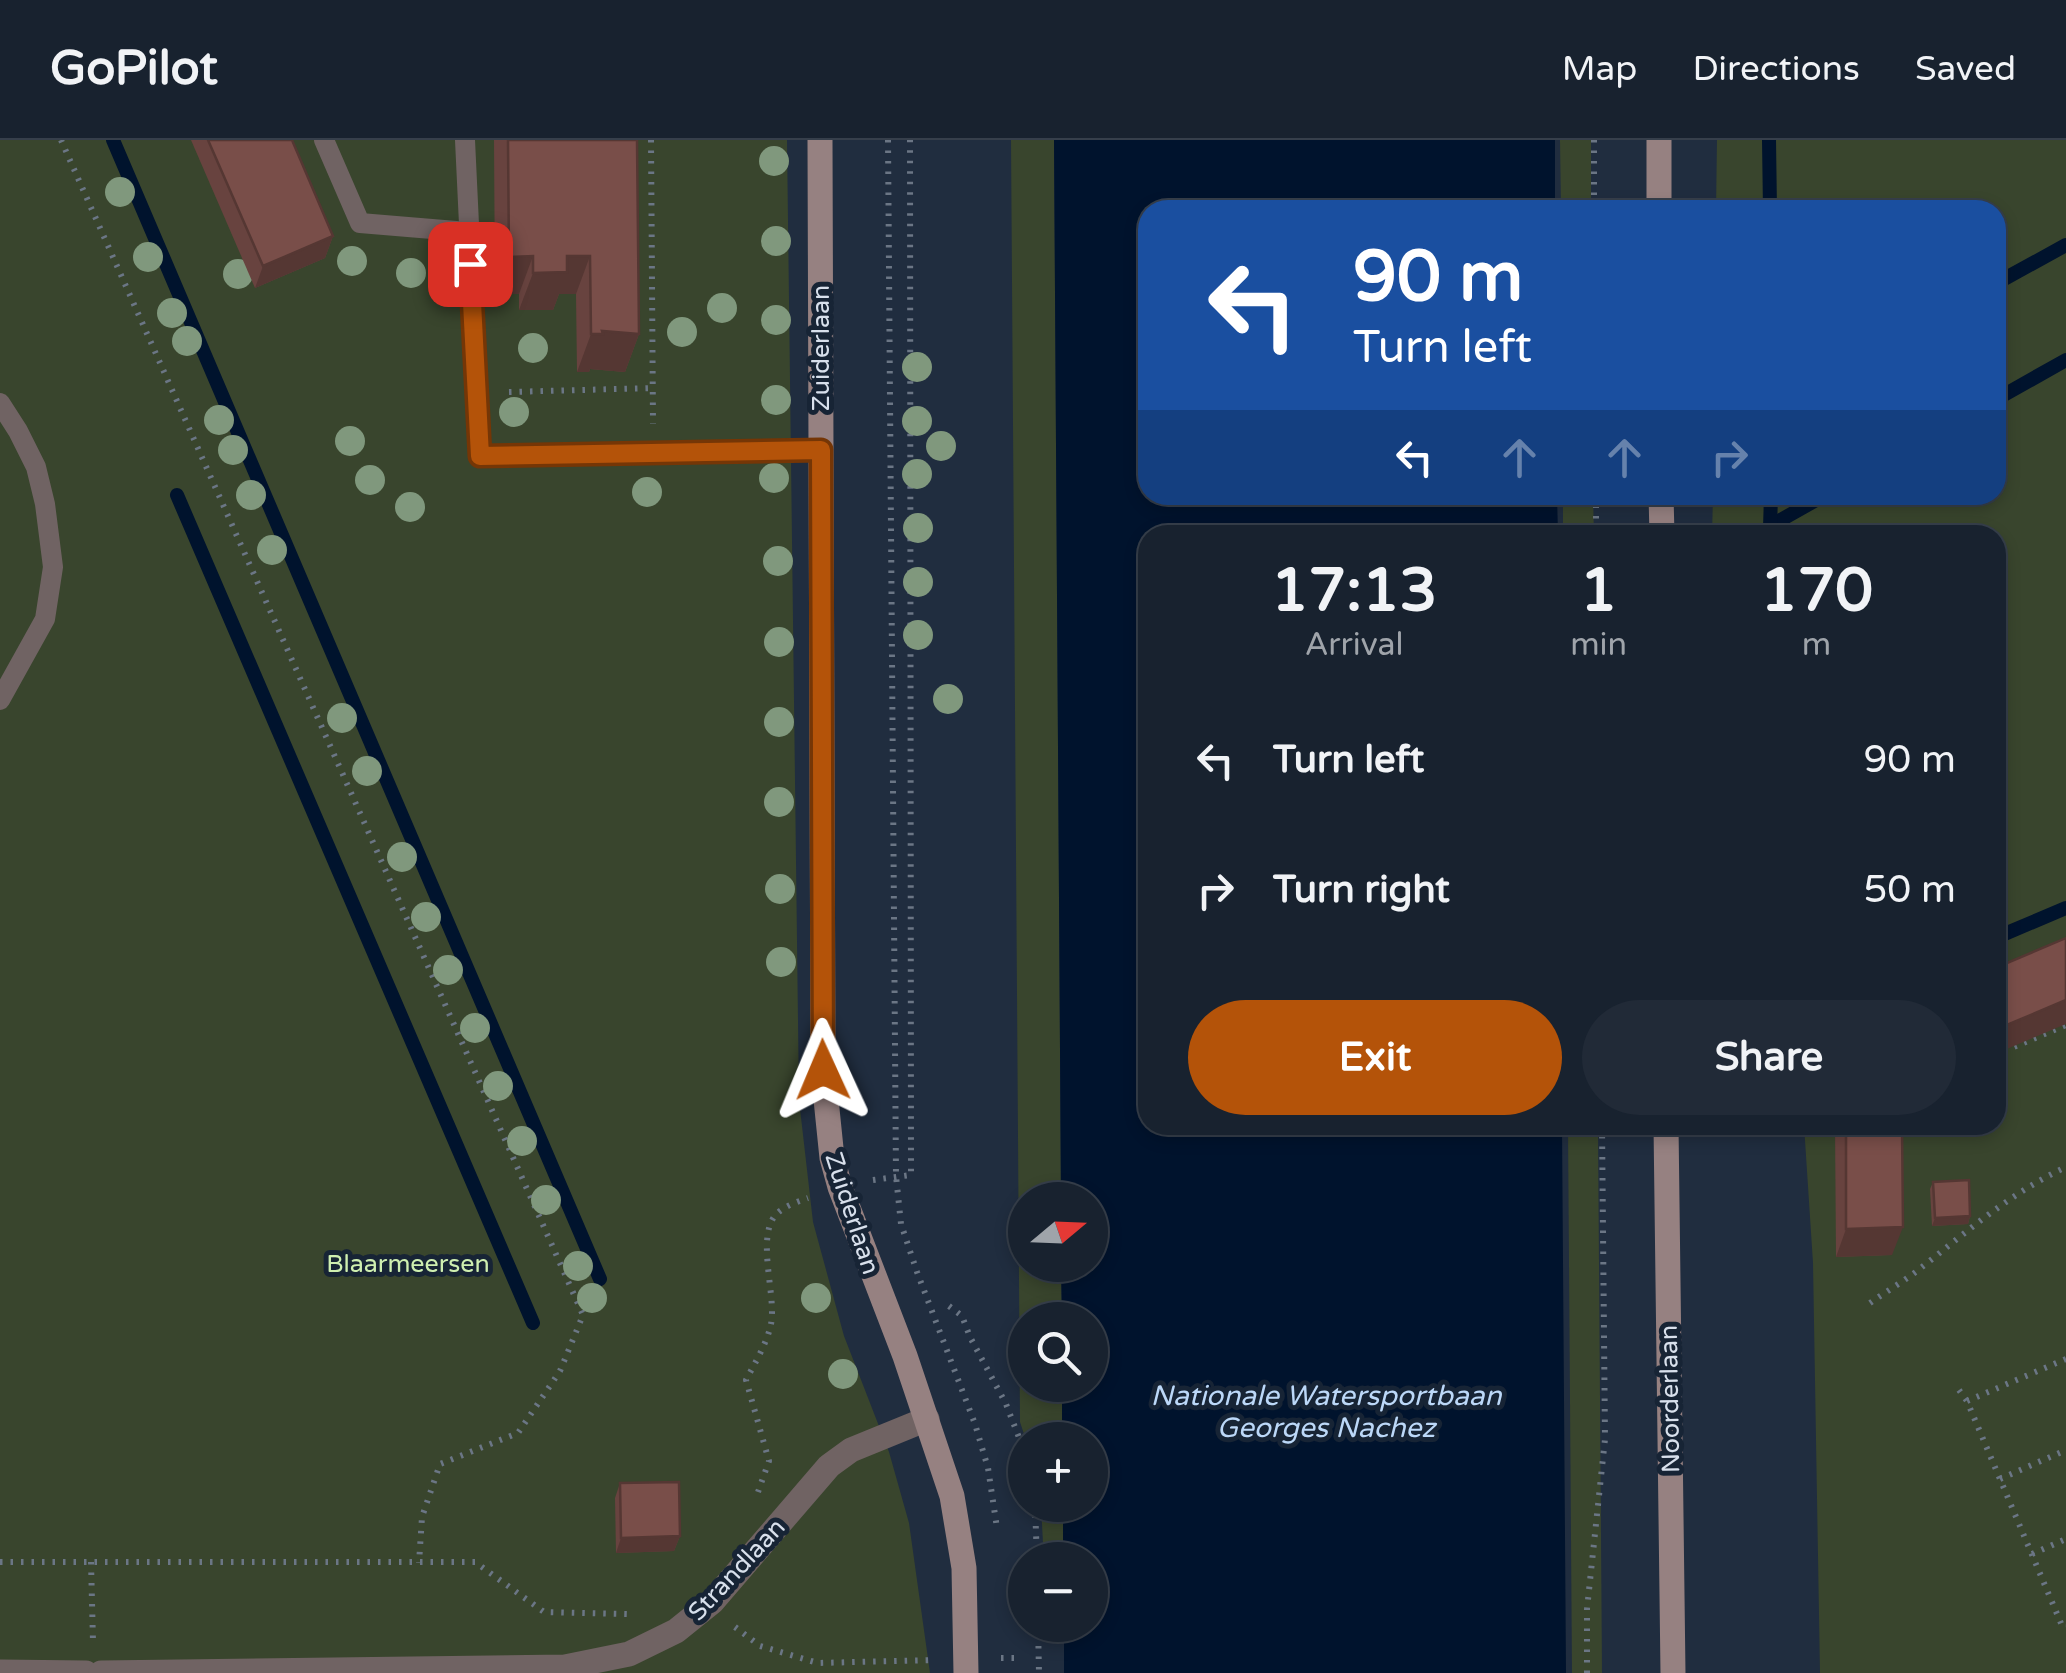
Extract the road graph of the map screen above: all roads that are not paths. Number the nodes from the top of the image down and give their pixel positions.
1 (324, 140) edge
2 (465, 140) edge
3 (820, 140) edge
4 (1659, 140) edge
5 (1659, 200) edge
6 (468, 232) junction
7 (0, 403) edge
8 (821, 450) junction
9 (0, 700) edge
10 (1666, 1135) edge
11 (926, 1419) junction
12 (93, 1667) edge
13 (0, 1672) edge
14 (966, 1673) edge
15 (1673, 1673) edge

1 - 6 lane
2 - 6 lane
3 - 8 street, Zuiderlaan
4 - 5 street
6 - 8 lane
7 - 9 lane
8 - 11 street, Zuiderlaan
10 - 15 street, Noorderlaan
11 - 12 street, Strandlaan
11 - 14 street, Zuiderlaan
12 - 13 street, Strandlaan

